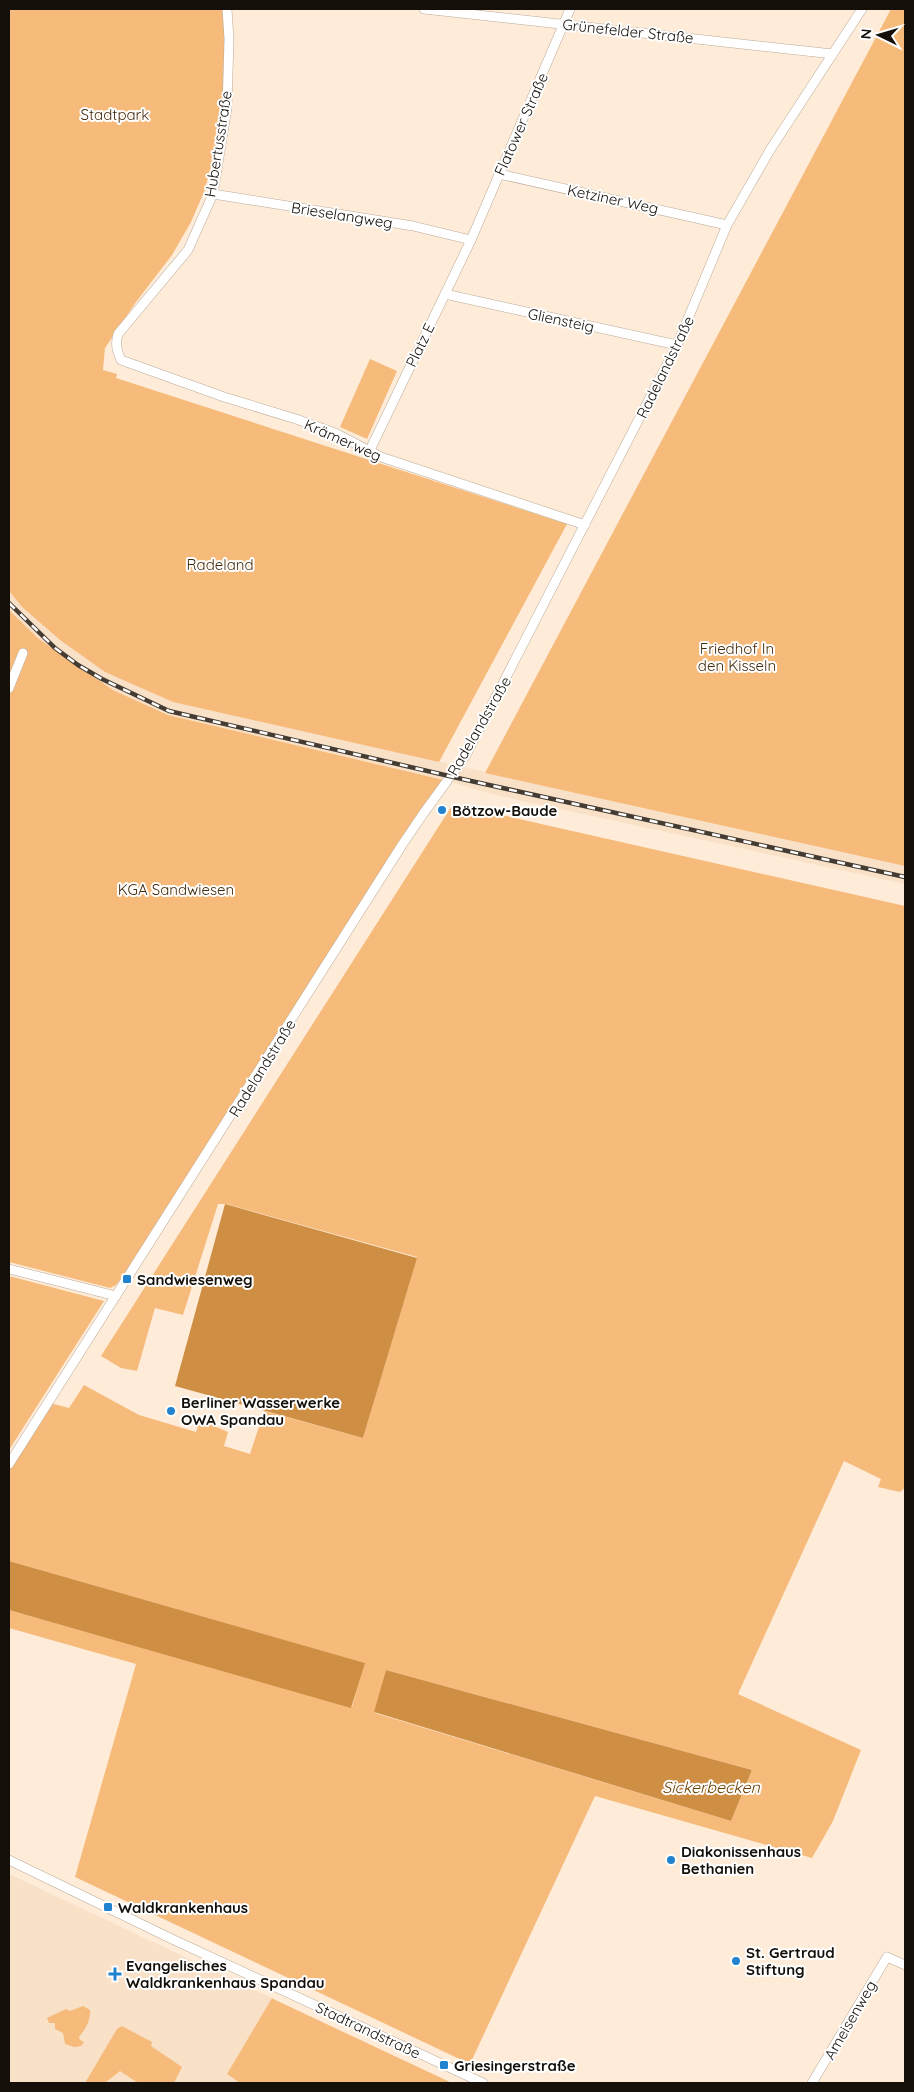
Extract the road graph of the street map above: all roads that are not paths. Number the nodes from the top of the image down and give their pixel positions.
1 (226, 9) edge
2 (424, 9) edge
3 (570, 9) edge
4 (862, 9) edge
5 (565, 24) junction
6 (833, 54) junction
7 (499, 174) junction
8 (213, 194) junction
9 (727, 225) junction
10 (471, 240) junction
11 (445, 294) junction
12 (116, 340) joint
13 (677, 345) junction
14 (370, 450) junction
15 (585, 525) junction
16 (23, 653) dead end
17 (9, 688) edge
18 (9, 1269) edge
19 (116, 1296) junction
20 (9, 1464) edge
21 (9, 1860) edge
22 (905, 1965) edge
23 (483, 2083) edge
24 (814, 2083) edge

1 - 8 street, Hubertusstraße
2 - 5 street, Grünefelder Straße
3 - 5 street, Flatower Straße
4 - 6 street, Radelandstraße
5 - 6 street, Grünefelder Straße
5 - 7 street, Flatower Straße
6 - 9 street, Radelandstraße
7 - 9 street, Ketziner Weg
7 - 10 street, Flatower Straße
8 - 10 street, Brieselangweg
8 - 12 street, Hubertusstraße
9 - 13 street, Radelandstraße
10 - 11 street, Platz E
11 - 13 street, Gliensteig
11 - 14 street, Platz E
12 - 14 street, Krämerweg
13 - 15 street, Radelandstraße
14 - 15 street, Krämerweg
15 - 19 street, Radelandstraße
16 - 17 street
18 - 19 street
19 - 20 street, Radelandstraße
21 - 23 street, Stadtrandstraße
22 - 24 street, Ameisenweg

